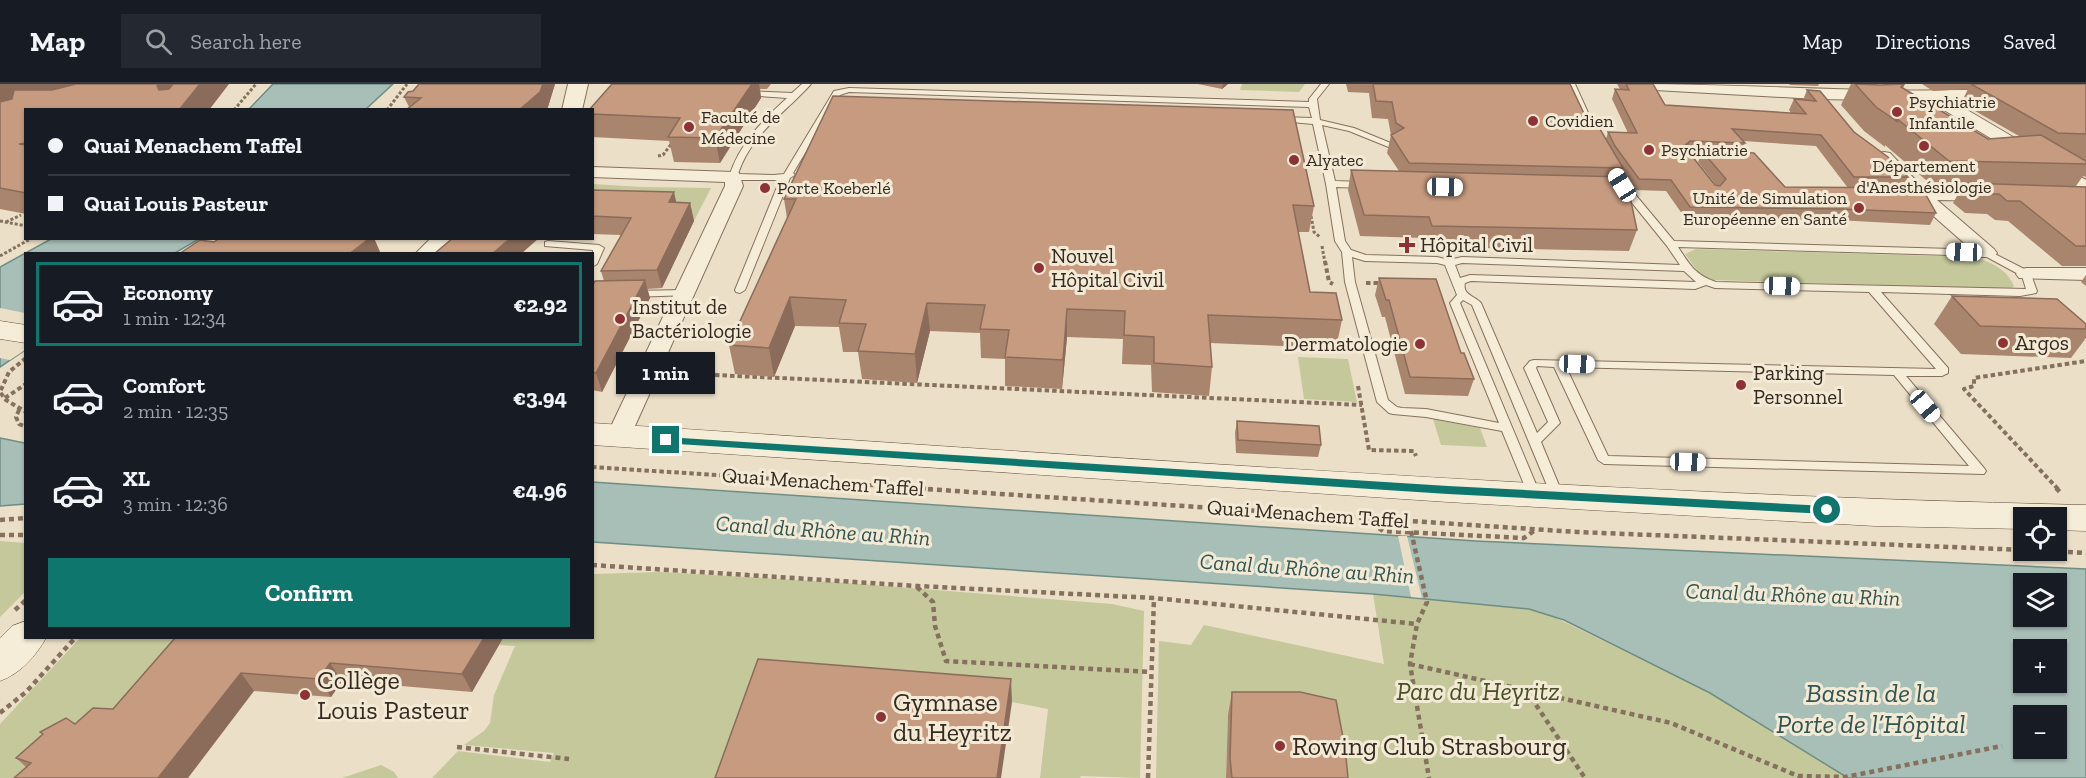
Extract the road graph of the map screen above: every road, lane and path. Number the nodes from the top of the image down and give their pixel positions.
1 (256, 84) edge
2 (407, 84) edge
3 (578, 84) edge
4 (807, 84) edge
5 (952, 84) edge
6 (1325, 84) edge
7 (1571, 84) edge
8 (1637, 84) edge
9 (1913, 84) edge
10 (1827, 91) edge
11 (730, 92) edge
12 (1076, 93) junction
13 (2008, 93) edge
14 (795, 96) junction
15 (1935, 98) junction
16 (1313, 102) junction
17 (236, 108) edge
18 (389, 108) edge
19 (572, 108) edge
20 (1837, 115) edge
21 (1266, 119) edge
22 (1318, 124) junction
23 (1983, 125) junction
24 (1277, 127) edge
25 (1955, 130) edge
26 (1394, 146) edge
27 (802, 148) junction
28 (1600, 148) edge
29 (1873, 150) edge
30 (2025, 150) junction
31 (1990, 152) edge
32 (816, 154) edge
33 (2041, 159) junction
34 (2075, 159) edge
35 (594, 172) edge
36 (797, 174) edge
37 (1617, 176) edge
38 (733, 177) junction
39 (786, 177) junction
40 (1378, 185) edge
41 (1331, 187) junction
42 (2086, 188) edge
43 (1348, 191) dead end
44 (1616, 192) edge
45 (1628, 192) junction
46 (1913, 194) junction
47 (2014, 196) edge
48 (2062, 197) edge
49 (2086, 198) edge
50 (1309, 210) edge
51 (21, 215) edge
52 (0, 221) edge
53 (6, 222) junction
54 (24, 226) edge
55 (1320, 237) dead end
56 (28, 240) edge
57 (444, 240) edge
58 (548, 244) dead end
59 (1671, 244) junction
60 (429, 252) edge
61 (1347, 252) junction
62 (1987, 253) junction
63 (0, 256) edge
64 (594, 259) edge
65 (1449, 263) junction
66 (1687, 268) junction
67 (2026, 274) junction
68 (2086, 274) edge
69 (1704, 282) junction
70 (1359, 283) dead end
71 (1393, 284) edge
72 (1872, 289) junction
73 (740, 290) dead end
74 (1460, 290) junction
75 (685, 293) junction
76 (616, 294) edge
77 (0, 330) edge
78 (24, 334) edge
79 (24, 360) edge
80 (2086, 361) edge
81 (1558, 363) junction
82 (1898, 373) junction
83 (715, 375) dead end
84 (24, 385) edge
85 (4, 398) junction
86 (1362, 405) dead end
87 (19, 410) junction
88 (24, 411) edge
89 (24, 426) edge
90 (1506, 428) junction
91 (605, 436) edge
92 (1534, 442) junction
93 (594, 467) edge
94 (1545, 495) junction
95 (2074, 506) edge
96 (1363, 517) junction
97 (24, 518) edge
98 (0, 520) edge
99 (1536, 529) junction
100 (1411, 531) junction
101 (0, 535) edge
102 (24, 535) edge
103 (2013, 550) edge
104 (2067, 552) edge
105 (2086, 553) edge
106 (594, 565) edge
107 (917, 586) junction
108 (1154, 598) junction
109 (1418, 624) junction
110 (24, 639) edge
111 (74, 639) edge
112 (0, 664) edge
113 (1410, 664) junction
114 (1150, 672) junction
115 (1526, 690) junction
116 (0, 713) edge
117 (2002, 746) dead end
118 (457, 747) dead end
119 (569, 759) dead end
120 (1148, 778) edge
121 (1430, 778) edge
122 (1585, 778) edge

1 - 17 path
2 - 18 path
3 - 19 street
4 - 14 lane
5 - 12 lane
6 - 16 lane
7 - 28 lane
8 - 10 street
9 - 15 street
10 - 15 street
10 - 20 street
11 - 14 lane
12 - 16 lane
12 - 27 lane
13 - 15 street
14 - 38 lane
15 - 23 street
16 - 22 lane
21 - 22 lane
22 - 24 lane
22 - 26 lane
22 - 41 lane
23 - 25 street
23 - 30 street
27 - 32 lane
27 - 39 lane
29 - 46 street
30 - 31 street
30 - 33 street
33 - 34 street
33 - 42 street
35 - 38 street
36 - 39 lane
37 - 45 lane
38 - 39 lane
38 - 75 street
39 - 73 lane
40 - 41 lane
41 - 43 lane
41 - 61 lane
44 - 45 lane
45 - 59 lane
46 - 47 street
46 - 62 street
48 - 49 street
50 - 55 path
51 - 53 path
52 - 53 path
53 - 54 path
56 - 63 path
57 - 60 street
58 - 64 lane
59 - 62 lane
59 - 66 lane
61 - 65 lane
61 - 90 lane
62 - 67 lane
65 - 66 lane
65 - 74 lane
66 - 69 lane
67 - 68 street
67 - 72 lane
69 - 72 lane
69 - 74 lane
70 - 71 path
72 - 82 lane
74 - 90 lane
74 - 92 lane
75 - 76 lane
75 - 91 street
77 - 78 main road
79 - 85 path
80 - 95 path
81 - 82 lane
81 - 82 lane
81 - 92 lane
83 - 86 path
84 - 85 path
85 - 87 path
87 - 88 path
87 - 89 path
90 - 94 lane
91 - 94 main road
92 - 94 lane
93 - 96 path, Quai Menachem Taffel
94 - 95 main road
96 - 99 path, Quai Menachem Taffel
96 - 100 path
97 - 98 path
99 - 100 path
99 - 103 path, Quai Menachem Taffel
100 - 109 path
101 - 102 path
104 - 105 path
106 - 107 path
107 - 108 path
107 - 114 path
108 - 109 path
108 - 114 path
109 - 113 path
110 - 112 main road
111 - 116 path
113 - 115 path
113 - 121 path
114 - 120 path
115 - 117 path
115 - 122 path
118 - 119 path

